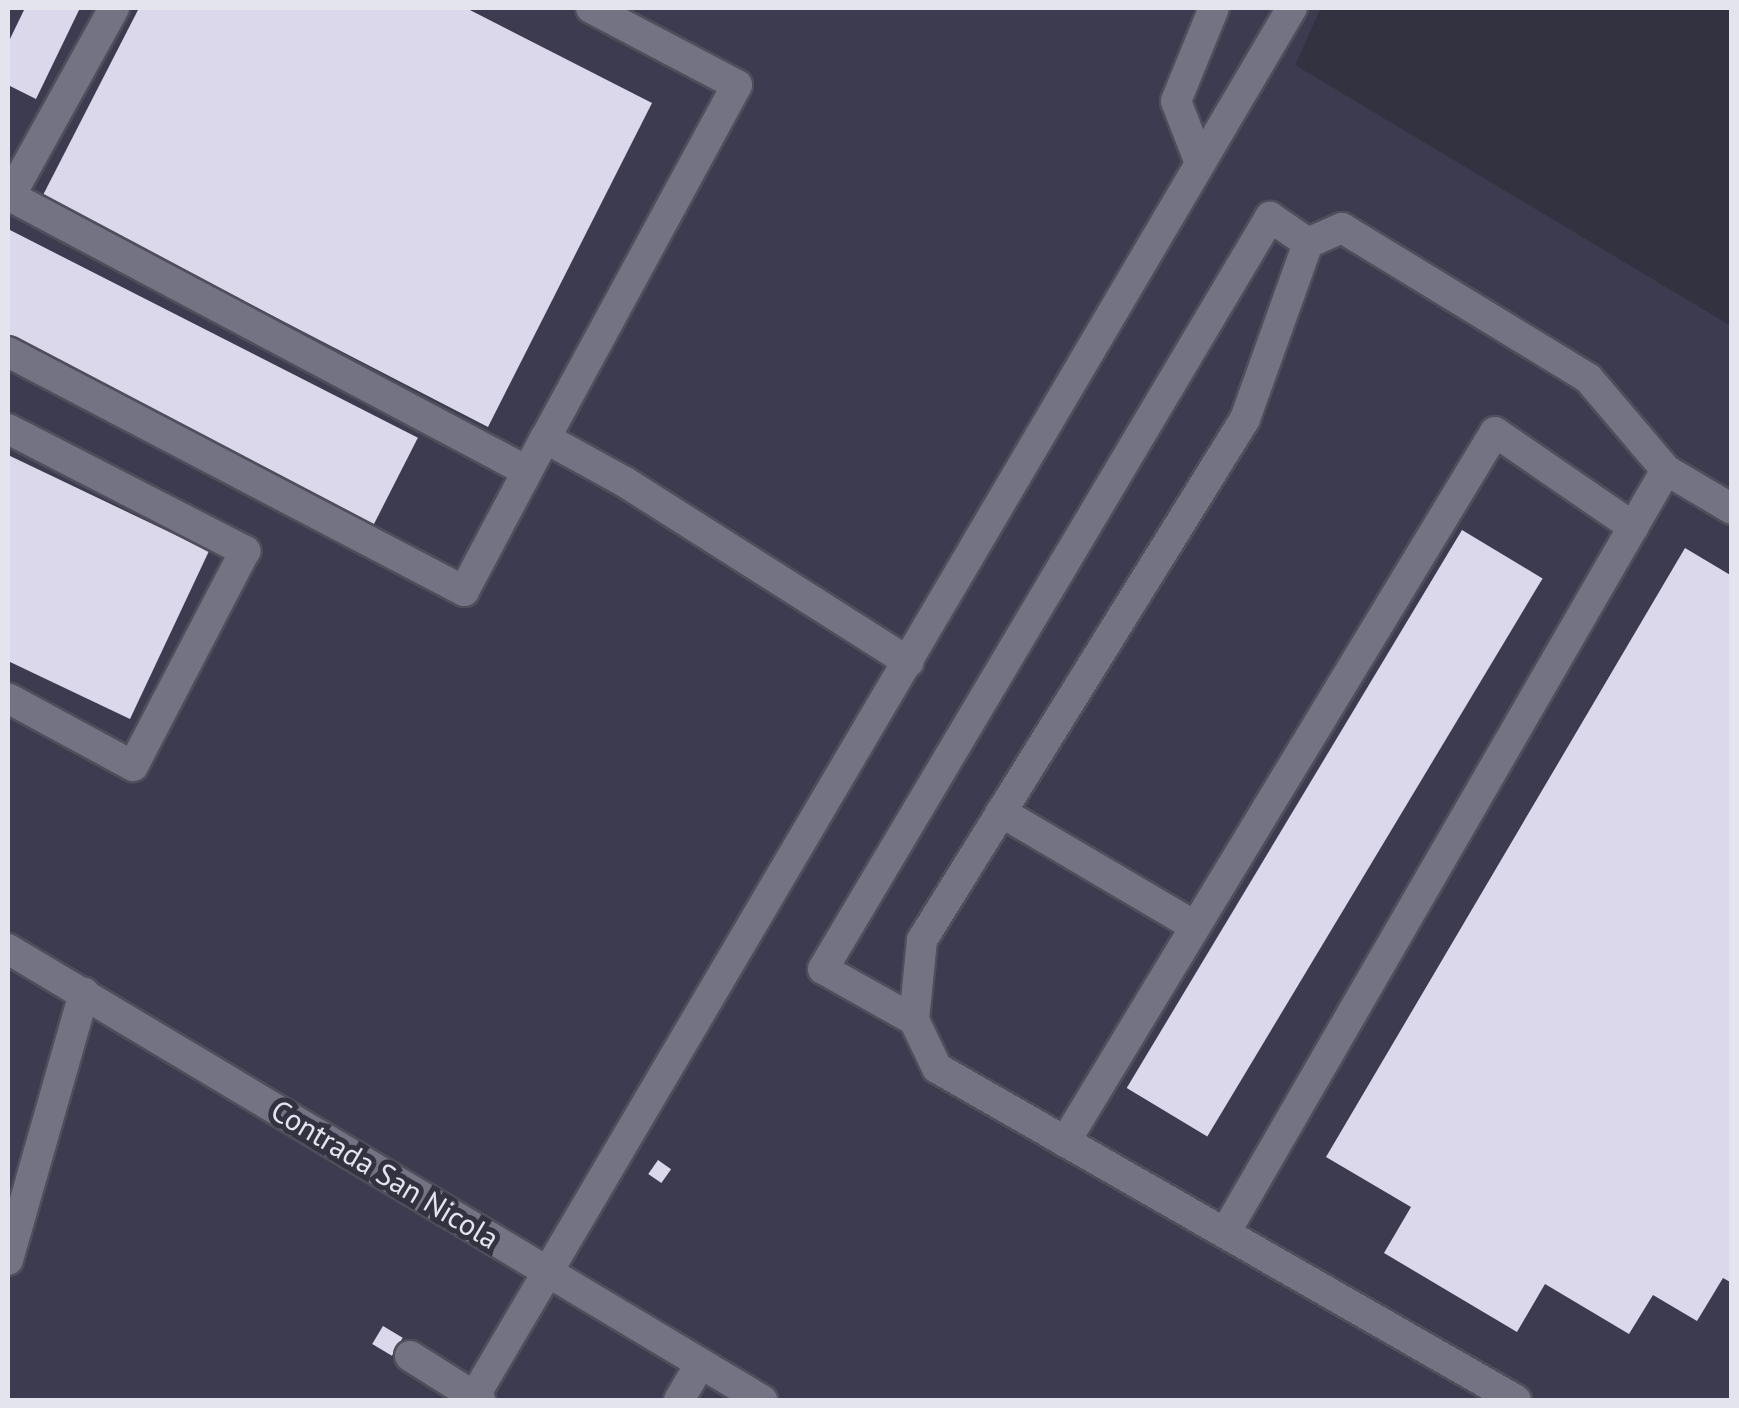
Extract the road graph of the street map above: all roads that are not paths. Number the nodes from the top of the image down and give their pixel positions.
1 (114, 8) edge
2 (592, 8) edge
3 (1214, 8) edge
4 (1292, 8) edge
5 (1200, 163) junction
6 (9, 196) edge
7 (1308, 243) junction
8 (8, 352) edge
9 (8, 429) edge
10 (545, 438) junction
11 (525, 470) junction
12 (1666, 470) junction
13 (1732, 509) edge
14 (1632, 528) junction
15 (909, 662) junction
16 (8, 698) edge
17 (1001, 812) junction
18 (1194, 925) junction
19 (8, 949) edge
20 (84, 994) junction
21 (914, 1020) junction
22 (1065, 1142) junction
23 (1225, 1234) junction
24 (8, 1260) edge
25 (550, 1274) junction
26 (410, 1356) dead end
27 (700, 1364) junction
28 (477, 1399) edge
29 (678, 1400) edge
30 (762, 1400) edge
31 (1516, 1400) edge

1 - 6 street
2 - 10 street
3 - 5 street
4 - 5 street
5 - 15 street
6 - 11 street
7 - 12 street
7 - 17 street
7 - 21 street
8 - 11 street
9 - 16 street
10 - 11 street
10 - 15 street
12 - 13 street
12 - 14 street
14 - 18 street
14 - 23 street
15 - 25 street
17 - 18 street
17 - 21 street
18 - 22 street
19 - 20 street, Contrada San Nicola
20 - 24 street
20 - 25 street, Contrada San Nicola
21 - 22 street
22 - 23 street
23 - 31 street
25 - 27 street, Contrada San Nicola
25 - 28 street
26 - 28 street
27 - 29 street
27 - 30 street, Contrada San Nicola

